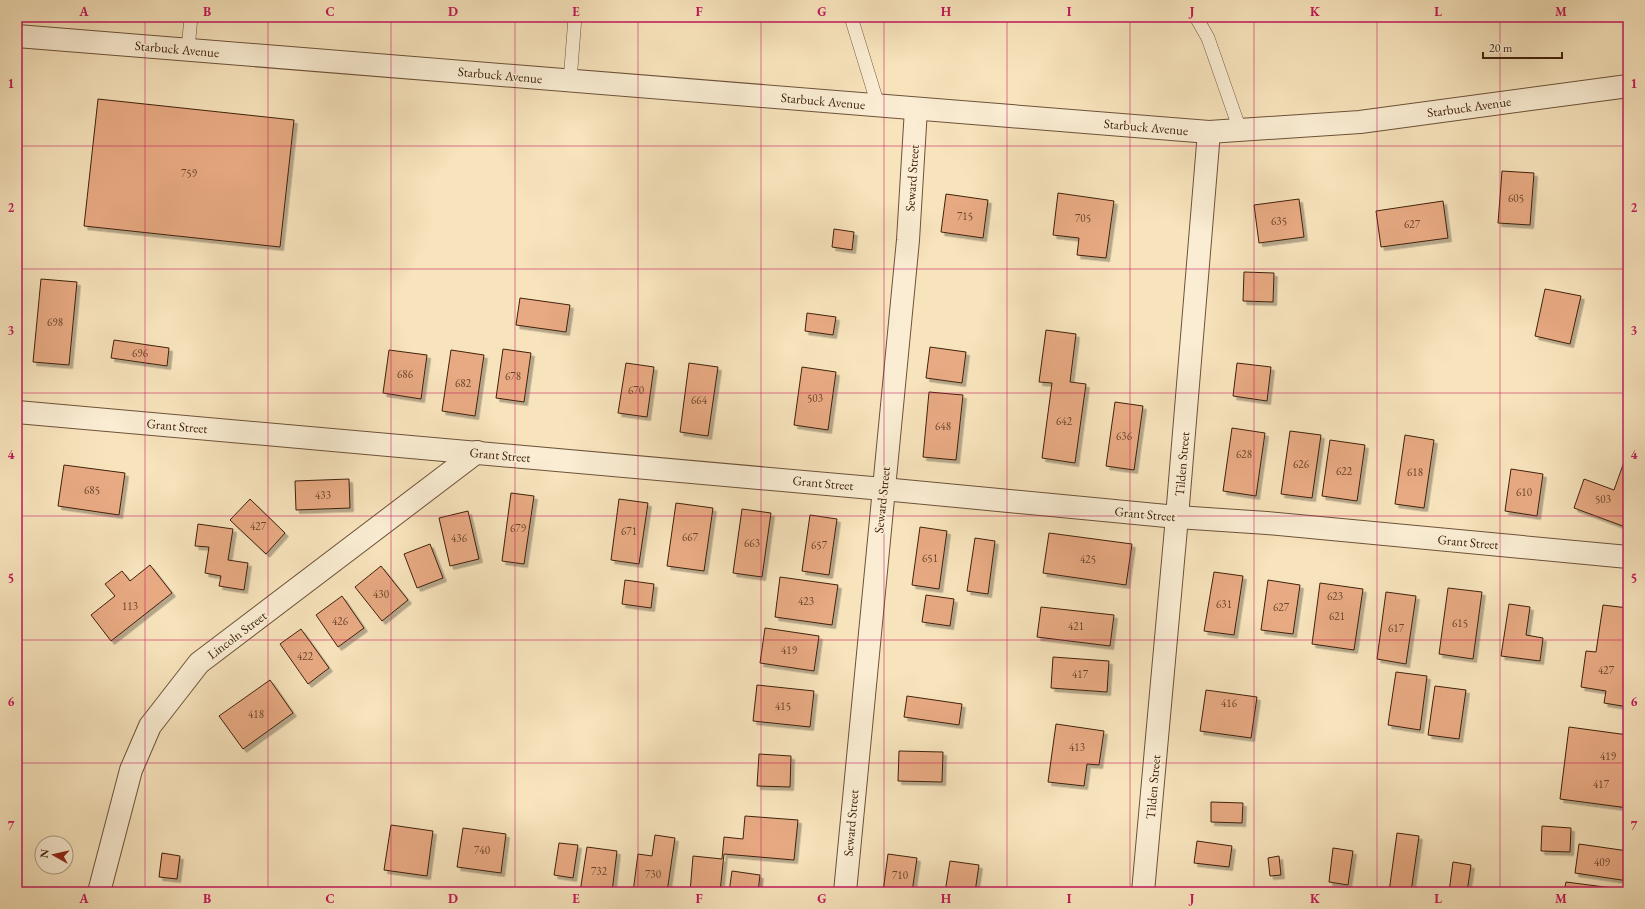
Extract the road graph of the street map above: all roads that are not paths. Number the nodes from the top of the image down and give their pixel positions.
1 (190, 17) edge
2 (575, 17) edge
3 (851, 17) edge
4 (1196, 17) edge
5 (17, 36) edge
6 (188, 49) junction
7 (570, 81) junction
8 (1628, 86) edge
9 (878, 105) junction
10 (916, 108) junction
11 (1240, 130) junction
12 (1209, 132) junction
13 (17, 412) edge
14 (477, 452) junction
15 (883, 489) junction
16 (1177, 517) junction
17 (1628, 557) edge
18 (99, 892) edge
19 (845, 892) edge
20 (1143, 892) edge

1 - 6 lane
2 - 7 lane
3 - 9 lane
4 - 11 lane
5 - 6 street, Starbuck Avenue
6 - 7 street, Starbuck Avenue
7 - 9 street, Starbuck Avenue
8 - 11 street, Starbuck Avenue
9 - 10 street, Starbuck Avenue
10 - 12 street, Starbuck Avenue
10 - 15 street, Seward Street
11 - 12 street, Starbuck Avenue
12 - 16 street, Tilden Street
13 - 14 street, Grant Street
14 - 15 street, Grant Street
14 - 18 street, Lincoln Street
15 - 16 street, Grant Street
15 - 19 street, Seward Street
16 - 17 street, Grant Street
16 - 20 street, Tilden Street

